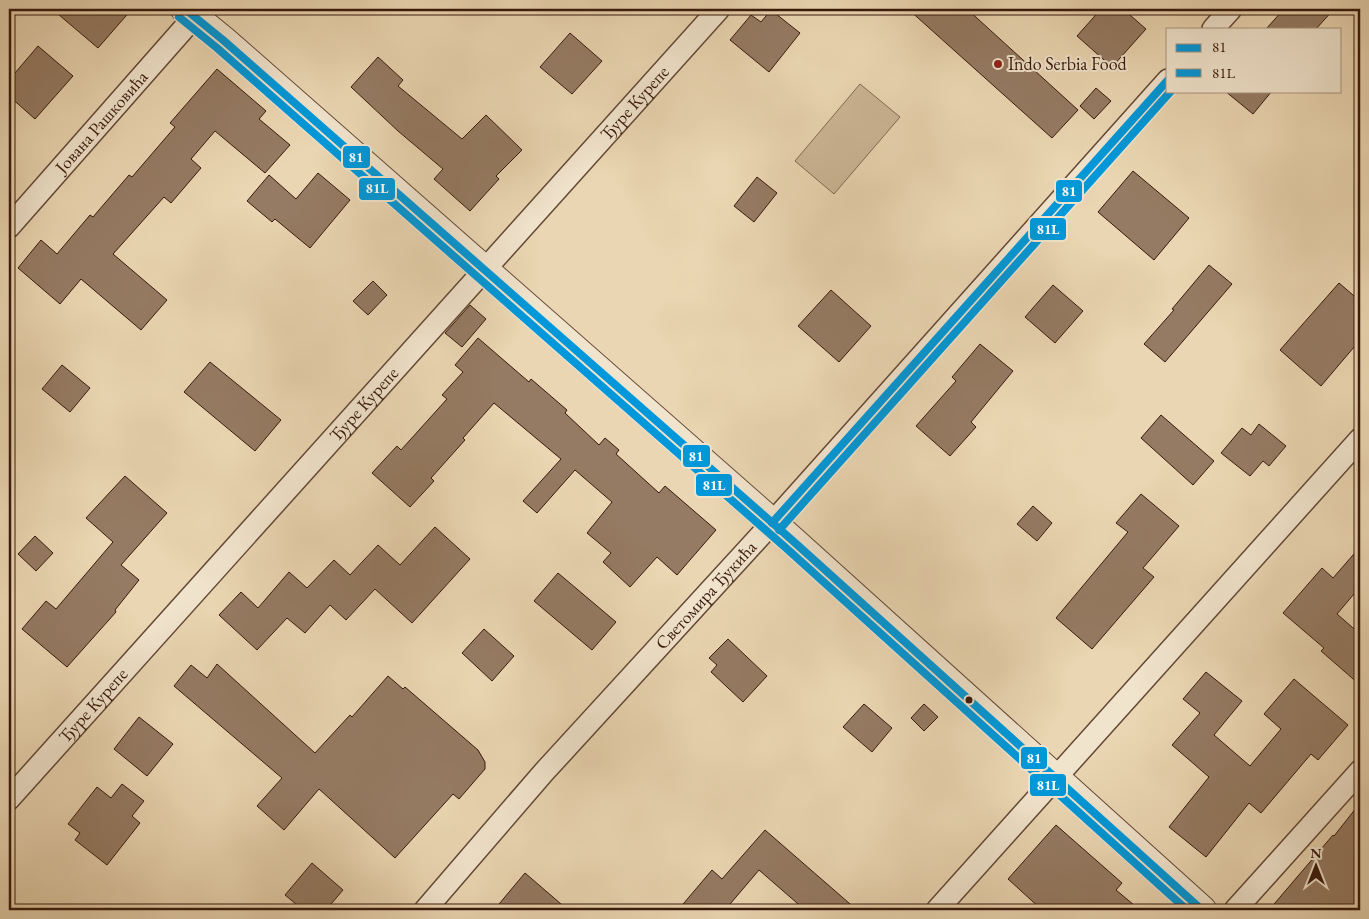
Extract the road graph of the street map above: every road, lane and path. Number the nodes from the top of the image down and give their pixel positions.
1 (718, 9) edge
2 (1231, 9) edge
3 (190, 13) edge
4 (1214, 28) edge
5 (1166, 82) edge
6 (9, 227) edge
7 (485, 269) junction
8 (1360, 439) edge
9 (772, 523) junction
10 (1360, 771) edge
11 (1056, 780) junction
12 (9, 800) edge
13 (425, 910) edge
14 (937, 910) edge
15 (1202, 910) edge
16 (1235, 910) edge

1 - 7 street, Ђуре Курепе
2 - 4 street
3 - 6 street, Јована Рашковића
3 - 7 street
5 - 9 street, Светомира Ђукића
7 - 9 street
7 - 12 street, Ђуре Курепе
8 - 11 street
9 - 11 street
9 - 13 street, Светомира Ђукића
10 - 16 street
11 - 14 street
11 - 15 street

